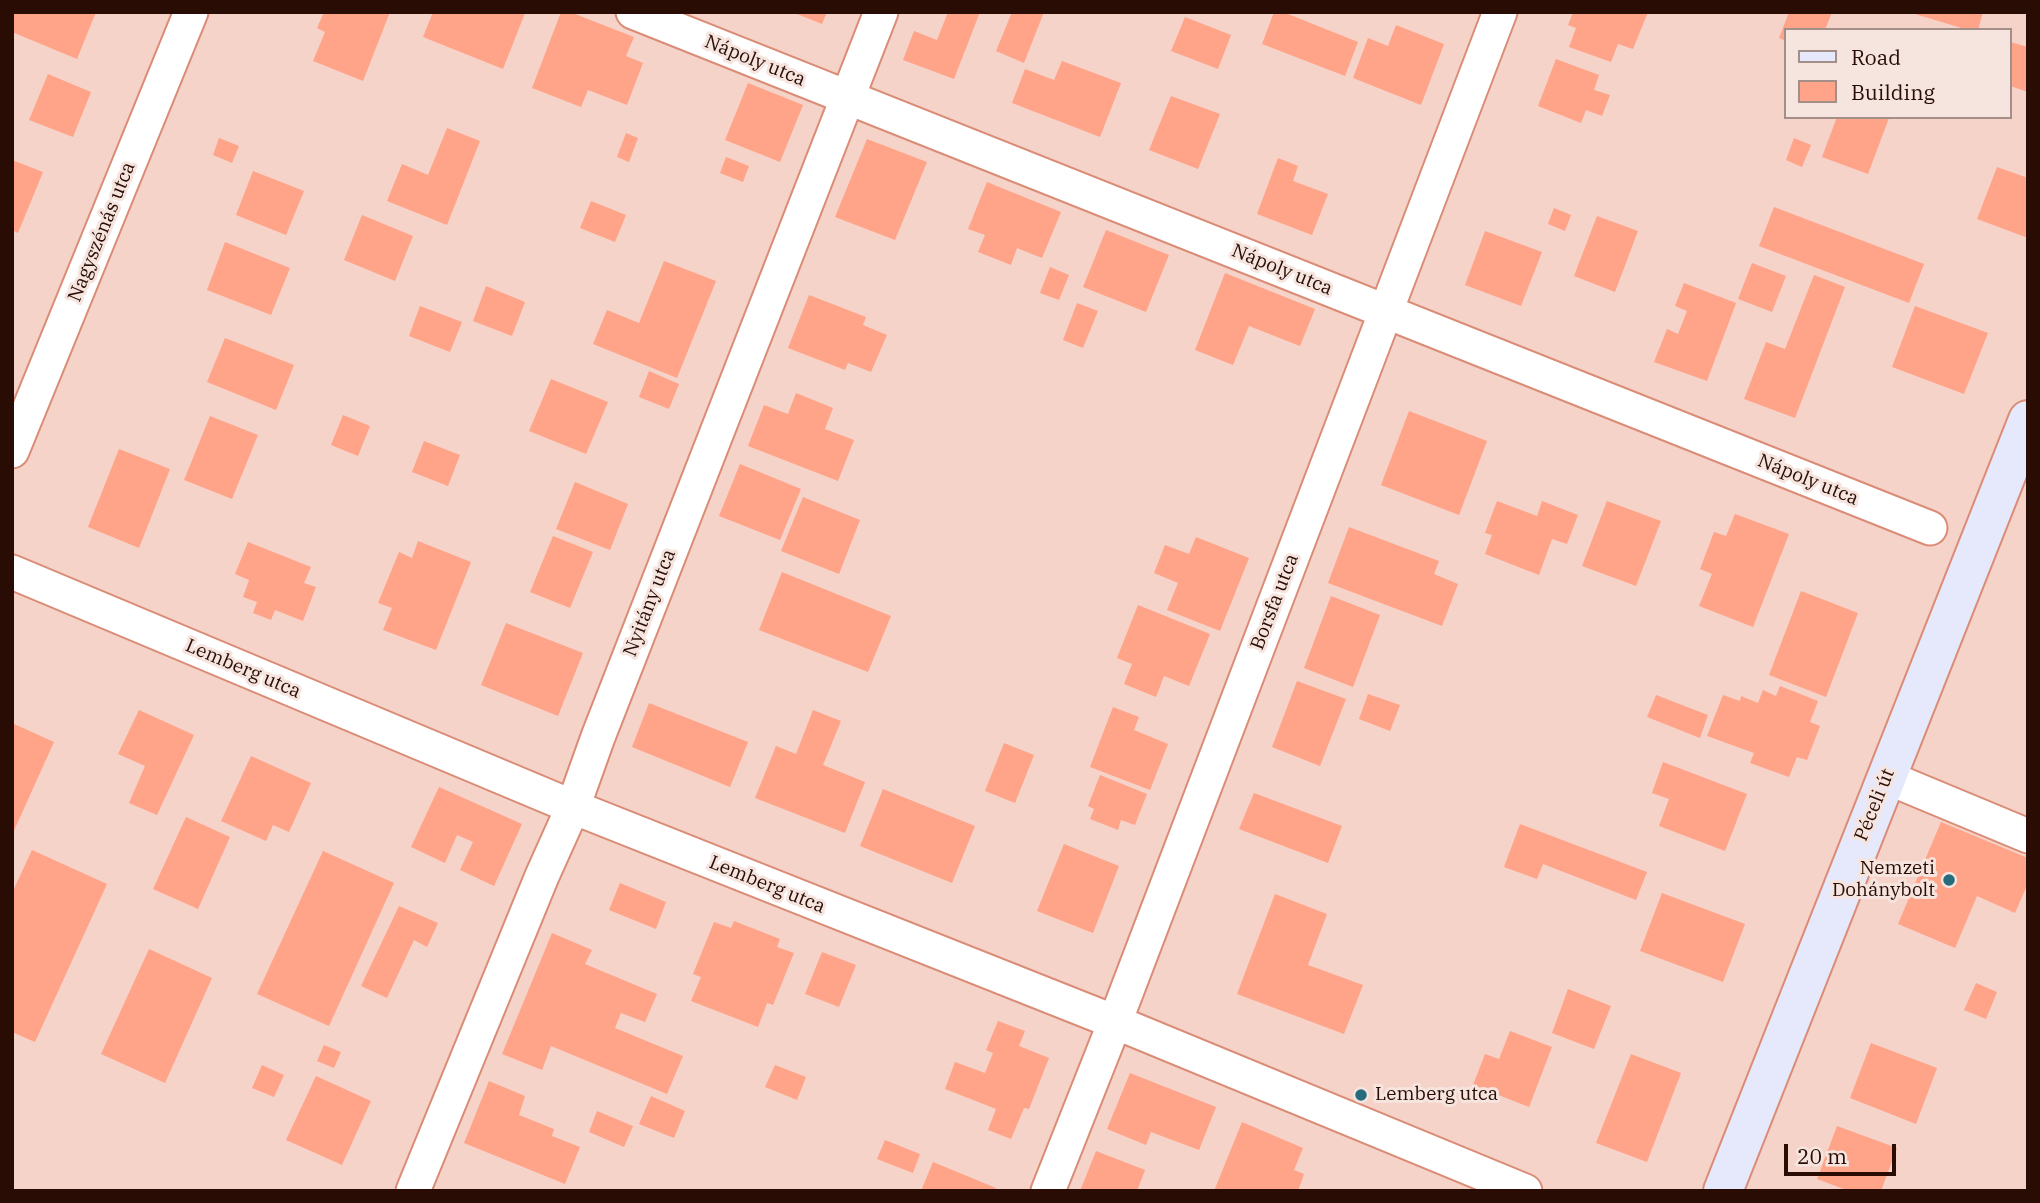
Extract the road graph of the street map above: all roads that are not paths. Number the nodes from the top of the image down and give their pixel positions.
1 (191, 12) edge
2 (633, 12) edge
3 (881, 12) edge
4 (1500, 12) edge
5 (848, 97) junction
6 (1386, 311) junction
7 (2028, 420) edge
8 (12, 451) edge
9 (1930, 528) dead end
10 (12, 572) edge
11 (1886, 777) junction
12 (573, 807) junction
13 (2028, 836) edge
14 (1115, 1022) junction
15 (413, 1191) edge
16 (1048, 1191) edge
17 (1525, 1191) edge
18 (1723, 1191) edge

1 - 8 street, Nagyszénás utca
2 - 5 street, Nápoly utca
3 - 5 street, Nyitány utca
4 - 6 street, Borsfa utca
5 - 6 street, Nápoly utca
5 - 12 street, Nyitány utca
6 - 9 street, Nápoly utca
6 - 14 street, Borsfa utca
7 - 11 main road, Péceli út
10 - 12 street, Lemberg utca
11 - 13 street
11 - 18 main road, Péceli út
12 - 14 street, Lemberg utca
12 - 15 street, Nyitány utca
14 - 16 street, Borsfa utca
14 - 17 street, Lemberg utca

